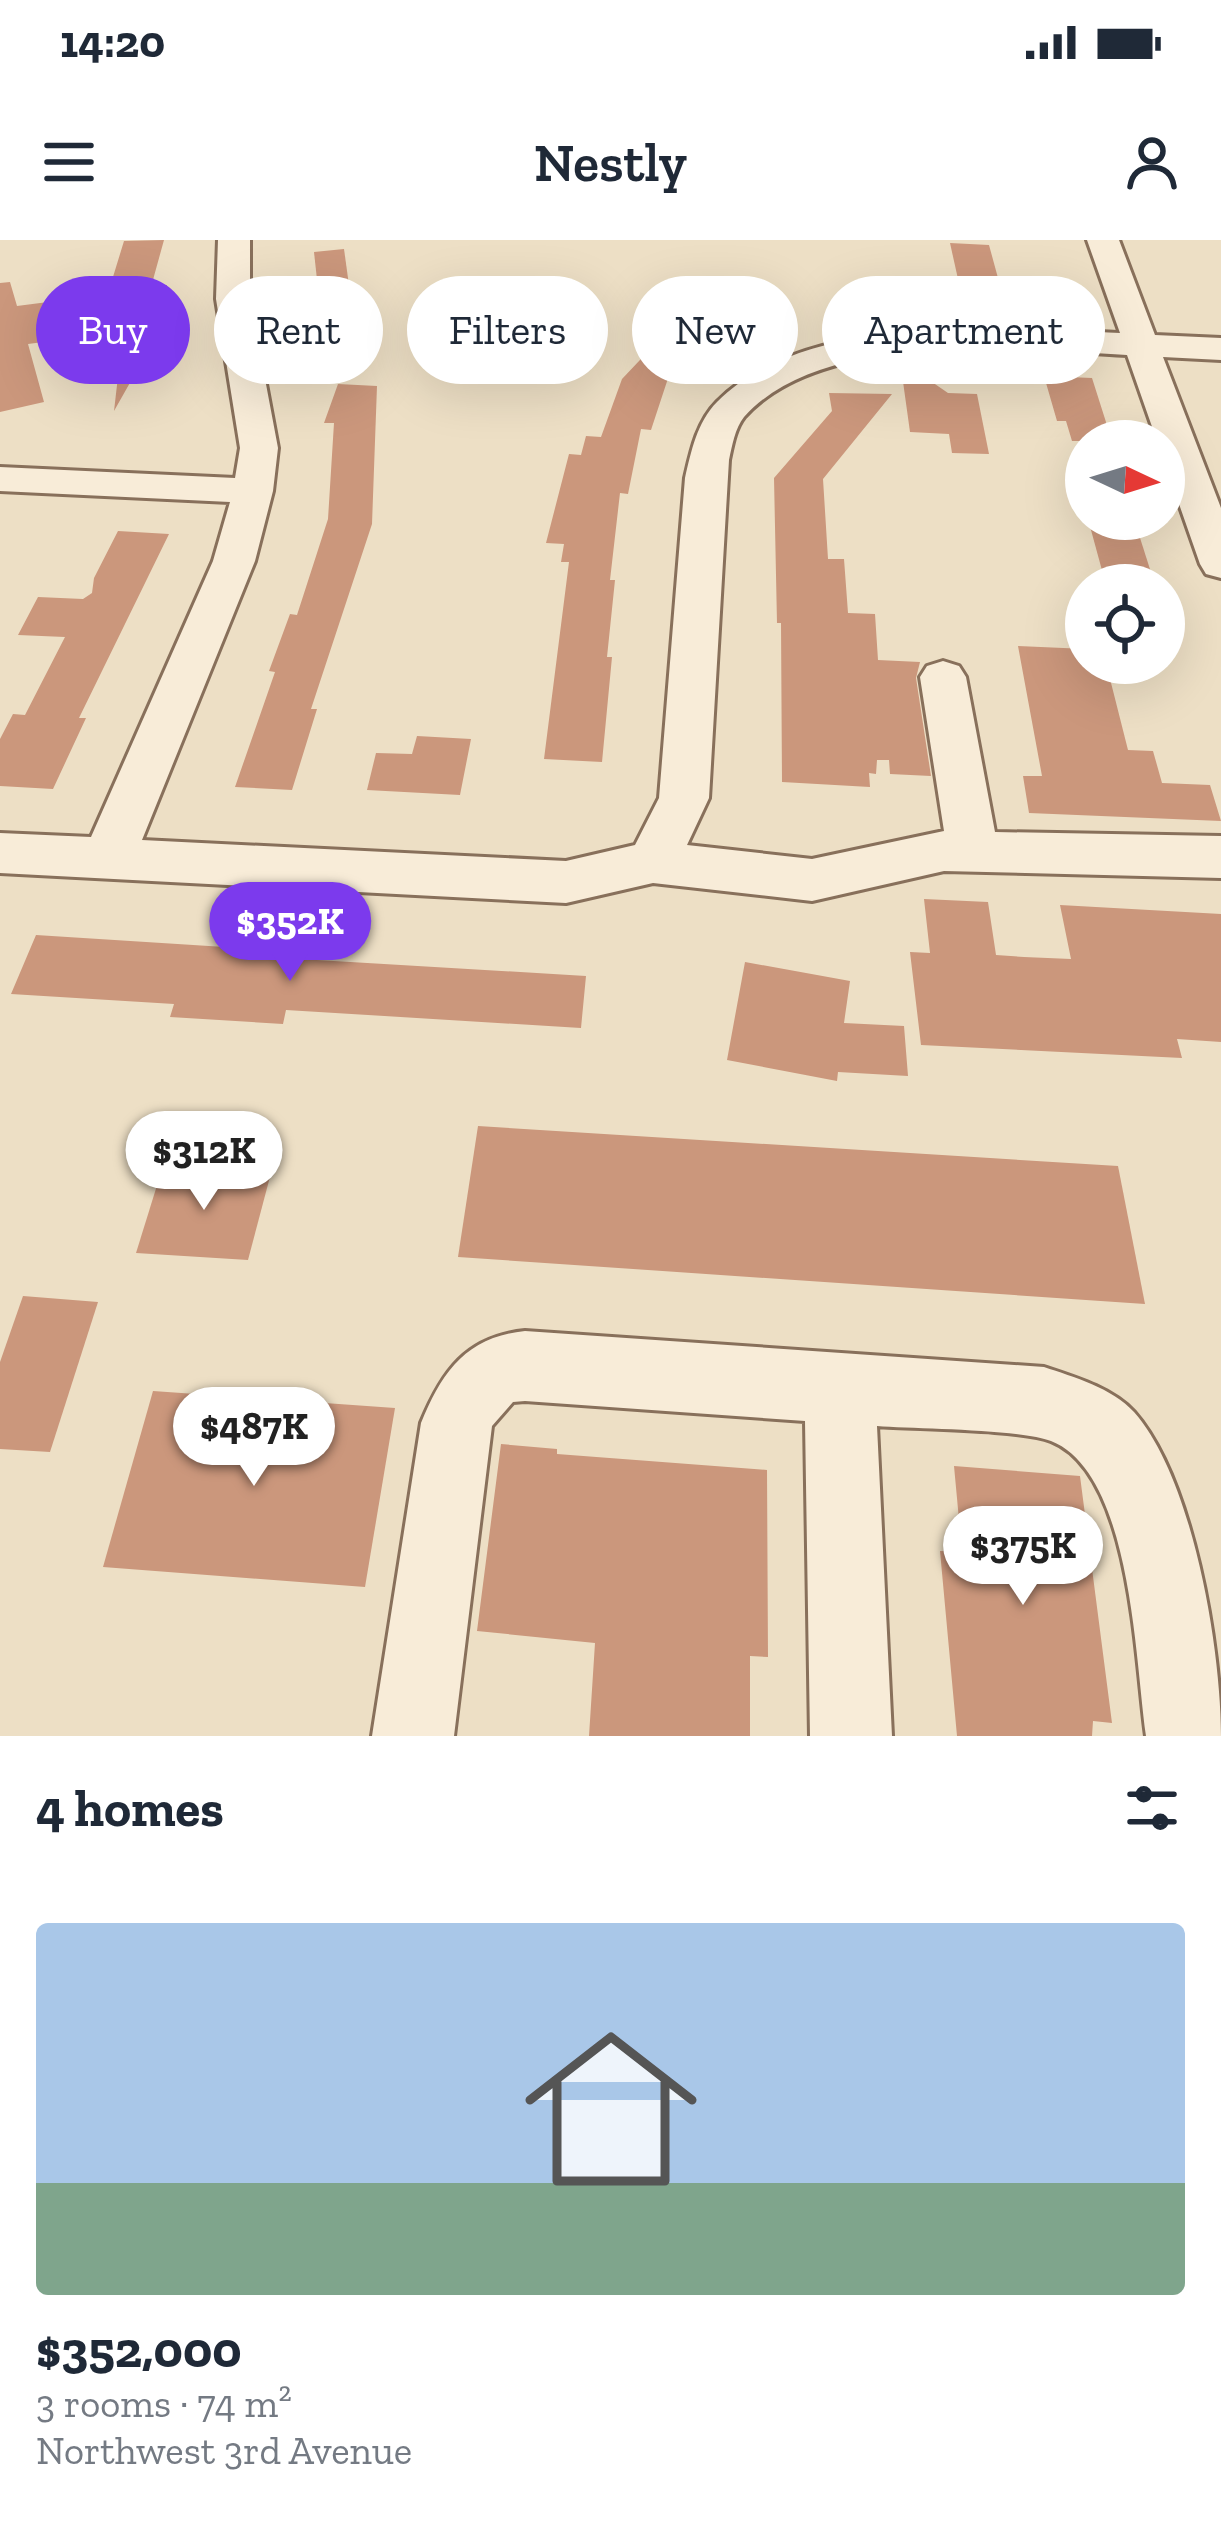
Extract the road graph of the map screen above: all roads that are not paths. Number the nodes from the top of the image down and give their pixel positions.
1 (234, 240) edge
2 (1103, 240) edge
3 (1145, 347) junction
4 (1221, 349) edge
5 (0, 478) edge
6 (253, 491) junction
7 (1221, 564) edge
8 (943, 677) dead end
9 (973, 852) junction
10 (0, 854) edge
11 (1221, 857) edge
12 (107, 860) junction
13 (653, 862) junction
14 (840, 1390) junction
15 (413, 1736) edge
16 (851, 1736) edge
17 (1187, 1736) edge

1 - 6 street
2 - 3 street
3 - 4 street
3 - 7 street
3 - 13 street
5 - 6 street
6 - 12 street
8 - 9 street
9 - 11 street
9 - 13 street
10 - 12 street
12 - 13 street
14 - 15 street
14 - 16 street
14 - 17 street

